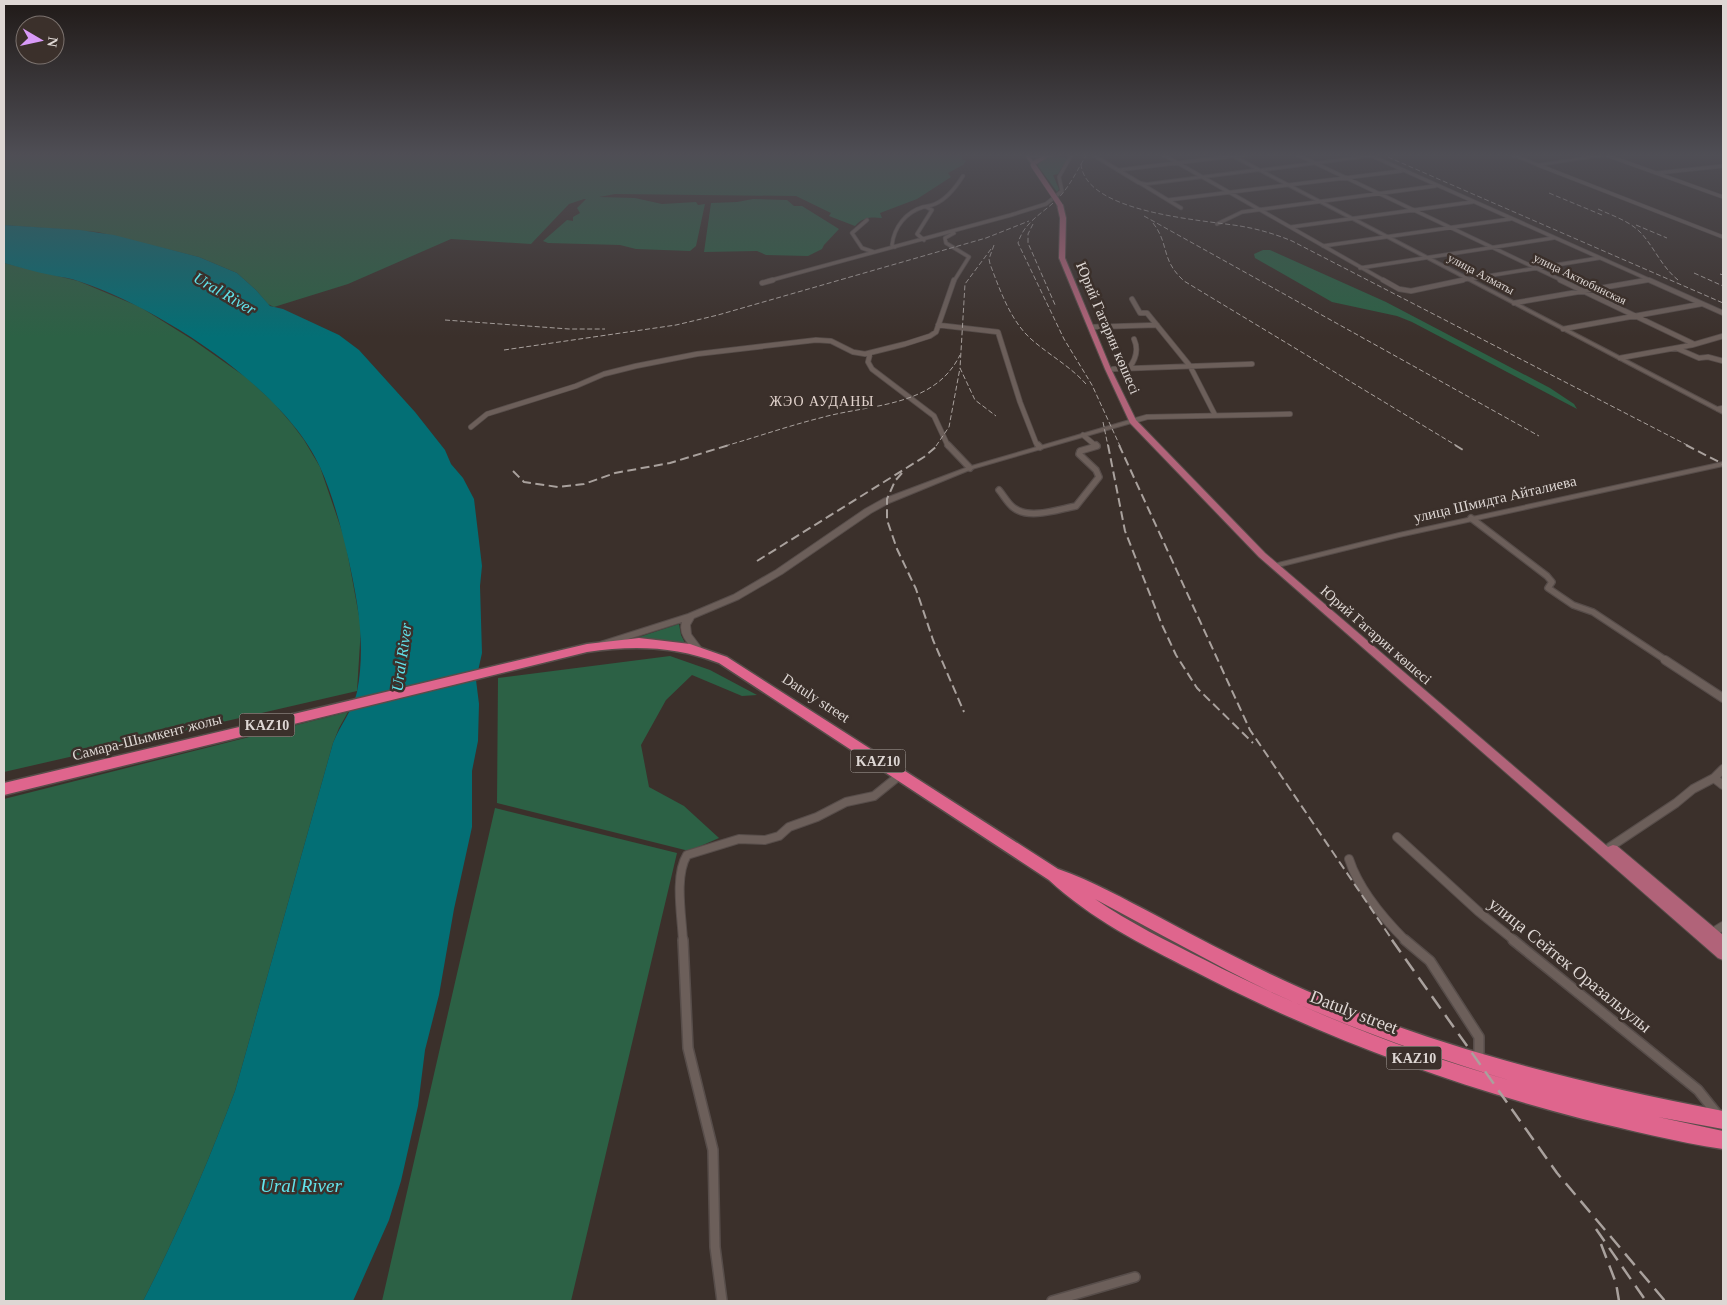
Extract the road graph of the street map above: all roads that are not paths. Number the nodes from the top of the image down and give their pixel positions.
1 (909, 215) edge
2 (929, 215) edge
3 (1017, 215) edge
4 (1063, 215) edge
5 (1236, 215) edge
6 (1269, 215) edge
7 (1346, 215) edge
8 (1381, 215) edge
9 (1423, 215) edge
10 (1502, 215) edge
11 (1668, 215) edge
12 (1354, 219) junction
13 (1511, 219) junction
14 (867, 220) dead end
15 (1217, 224) dead end
16 (1291, 227) junction
17 (1450, 228) junction
18 (954, 233) junction
19 (1723, 235) edge
20 (1388, 237) junction
21 (1554, 238) junction
22 (924, 240) junction
23 (1323, 246) junction
24 (1491, 247) junction
25 (895, 248) junction
26 (876, 252) junction
27 (1428, 257) junction
28 (1598, 258) junction
29 (1360, 268) junction
30 (1534, 268) junction
31 (1468, 279) junction
32 (1648, 280) junction
33 (762, 283) dead end
34 (1582, 291) junction
35 (1132, 299) dead end
36 (1514, 303) junction
37 (1702, 304) junction
38 (1723, 313) edge
39 (1633, 315) junction
40 (938, 325) junction
41 (1156, 325) junction
42 (1093, 327) junction
43 (1564, 328) junction
44 (1723, 336) edge
45 (1134, 339) dead end
46 (1694, 344) junction
47 (1675, 348) junction
48 (870, 354) junction
49 (1620, 358) junction
50 (1723, 361) edge
51 (1252, 364) dead end
52 (1190, 366) junction
53 (1129, 368) junction
54 (1112, 369) junction
55 (1722, 410) edge
56 (1290, 414) dead end
57 (1215, 415) junction
58 (1136, 420) junction
59 (471, 427) dead end
60 (1083, 435) junction
61 (1040, 447) junction
62 (1723, 464) edge
63 (970, 468) junction
64 (999, 490) dead end
65 (1471, 518) junction
66 (1277, 566) junction
67 (692, 616) junction
68 (587, 648) junction
69 (699, 650) junction
70 (530, 661) joint
71 (1723, 698) edge
72 (1723, 769) edge
73 (900, 775) junction
74 (1714, 778) junction
75 (1723, 785) edge
76 (4, 789) edge
77 (1397, 837) dead end
78 (1610, 847) junction
79 (1350, 858) dead end
80 (1128, 918) junction
81 (1723, 926) edge
82 (1708, 935) junction
83 (1723, 943) edge
84 (1723, 954) edge
85 (1479, 1062) junction
86 (1723, 1120) edge
87 (1723, 1140) edge
88 (1135, 1277) dead end
89 (722, 1301) edge
90 (1052, 1301) edge

1 - 25 street
2 - 22 street
3 - 18 street
4 - 42 main road, Юрий Гагарин көшесі
5 - 15 street
6 - 16 street
7 - 12 street, улица Алматы
8 - 12 street
9 - 17 street, улица Актюбинская
10 - 13 street
11 - 19 street
12 - 16 street
12 - 20 street, улица Алматы
13 - 17 street
13 - 21 street
14 - 26 street
16 - 23 street
17 - 20 street
17 - 24 street, улица Актюбинская
18 - 22 street
18 - 40 street
20 - 23 street
20 - 27 street, улица Алматы
21 - 24 street
21 - 28 street
22 - 25 street
23 - 29 street
24 - 27 street
24 - 30 street, улица Актюбинская
25 - 26 street
26 - 33 street
27 - 29 street
27 - 31 street, улица Алматы
28 - 30 street
28 - 32 street
29 - 31 street
30 - 31 street
30 - 34 street, улица Актюбинская
31 - 36 street, улица Алматы
32 - 34 street
32 - 37 street
34 - 36 street
34 - 39 street, улица Актюбинская
35 - 41 street
36 - 43 street, улица Алматы
37 - 38 street
37 - 39 street
39 - 43 street
39 - 46 street, улица Актюбинская
40 - 48 street
40 - 61 street
41 - 42 street
41 - 52 street
42 - 54 main road, Юрий Гагарин көшесі
42 - 58 main road, Юрий Гагарин көшесі
43 - 49 street, улица Алматы
44 - 46 street
45 - 53 street
46 - 47 street
47 - 49 street
47 - 50 street
48 - 59 street
48 - 63 street
49 - 55 street, улица Алматы
51 - 52 street
52 - 53 street
52 - 57 street
53 - 54 street
54 - 58 main road, Юрий Гагарин көшесі
56 - 57 street
57 - 58 street
58 - 60 street
58 - 66 main road, Юрий Гагарин көшесі
60 - 61 street
60 - 64 street
61 - 63 street
62 - 65 street, улица Шмидта Айталиева
63 - 67 street
65 - 66 street, улица Шмидта Айталиева
65 - 71 street
66 - 78 main road, Юрий Гагарин көшесі
66 - 82 main road, Юрий Гагарин көшесі
67 - 68 street
67 - 69 street
68 - 69 highway, Datuly street / KAZ10
68 - 70 highway, Datuly street / KAZ10
69 - 73 highway, Datuly street / KAZ10
70 - 76 highway, Самара-Шымкент жолы / KAZ10
72 - 74 street
73 - 80 highway, Datuly street / KAZ10
73 - 89 street
74 - 75 street
74 - 78 street
77 - 86 street, улица Сейтек Оразалыулы
78 - 82 main road, Юрий Гагарин көшесі
79 - 85 street
80 - 85 highway, Datuly street / KAZ10
80 - 87 highway, Datuly street / KAZ10
81 - 82 street
82 - 83 main road, Юрий Гагарин көшесі
82 - 84 main road, Юрий Гагарин көшесі
85 - 86 highway, Datuly street / KAZ10
88 - 90 street

